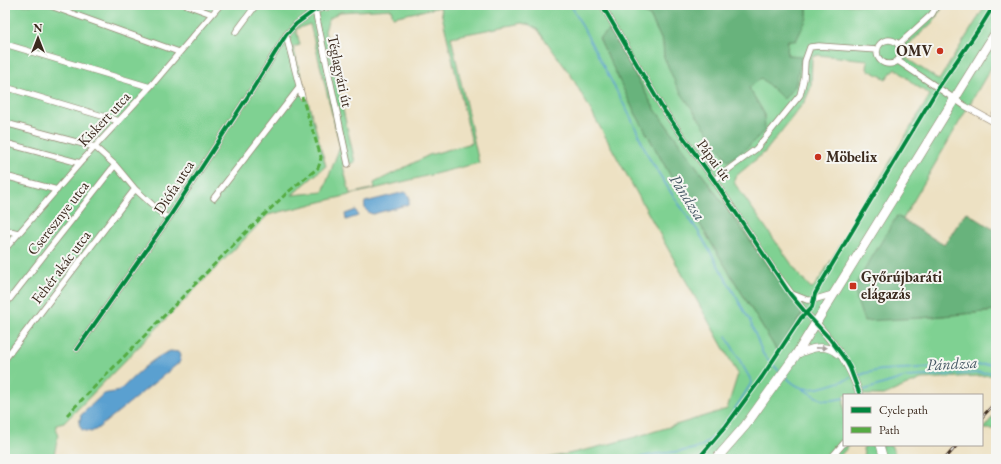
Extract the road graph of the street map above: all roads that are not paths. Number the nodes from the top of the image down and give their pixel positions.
1 (48, 5) edge
2 (187, 5) edge
3 (220, 5) edge
4 (256, 5) edge
5 (344, 5) edge
6 (602, 5) edge
7 (937, 5) edge
8 (315, 8) edge
9 (212, 14) junction
10 (236, 32) dead end
11 (996, 32) edge
12 (286, 35) junction
13 (5, 44) edge
14 (898, 44) junction
15 (877, 50) junction
16 (179, 52) junction
17 (898, 61) junction
18 (5, 86) edge
19 (150, 87) junction
20 (299, 88) junction
21 (302, 97) dead end
22 (953, 99) junction
23 (996, 113) edge
24 (119, 121) junction
25 (5, 123) edge
26 (5, 143) edge
27 (95, 147) junction
28 (80, 163) junction
29 (348, 164) dead end
30 (115, 165) junction
31 (5, 176) edge
32 (714, 180) junction
33 (135, 189) junction
34 (57, 190) junction
35 (214, 198) dead end
36 (168, 219) junction
37 (5, 230) edge
38 (18, 233) junction
39 (5, 249) edge
40 (790, 294) junction
41 (834, 294) junction
42 (5, 305) edge
43 (816, 323) junction
44 (77, 349) dead end
45 (795, 357) junction
46 (5, 358) edge
47 (844, 359) junction
48 (860, 394) edge
49 (843, 444) edge
50 (880, 446) edge
51 (716, 459) edge
52 (830, 459) edge
53 (884, 459) edge

1 - 16 street
2 - 9 street
3 - 9 street, Kiskert utca
4 - 10 street
5 - 8 street
6 - 32 street, Pápai út
7 - 14 street
8 - 12 street, Diófa utca
8 - 29 street, Téglagyári út
9 - 16 street, Kiskert utca
11 - 22 main road
12 - 20 street
12 - 36 street, Diófa utca
13 - 19 street
14 - 15 street
14 - 17 street
15 - 17 street
15 - 32 street
16 - 19 street, Kiskert utca
17 - 22 street
18 - 24 street
19 - 24 street, Kiskert utca
20 - 21 street
20 - 35 street
22 - 23 street
22 - 41 main road
24 - 27 street, Kiskert utca
25 - 27 street
26 - 28 street
27 - 28 street, Kiskert utca
27 - 30 street
28 - 34 street, Kiskert utca
30 - 33 street
30 - 42 street, Cseresznye utca
31 - 34 street
32 - 40 street, Pápai út
33 - 36 street
33 - 46 street, Fehér akác utca
34 - 38 street, Kiskert utca
36 - 44 street, Diófa utca
37 - 38 street
38 - 39 street, Kiskert utca
40 - 41 street
40 - 43 street, Pápai út
41 - 43 main road
43 - 45 main road
43 - 47 street
45 -> 47 street
45 - 51 main road
47 - 48 street
49 - 52 street
50 - 53 street

